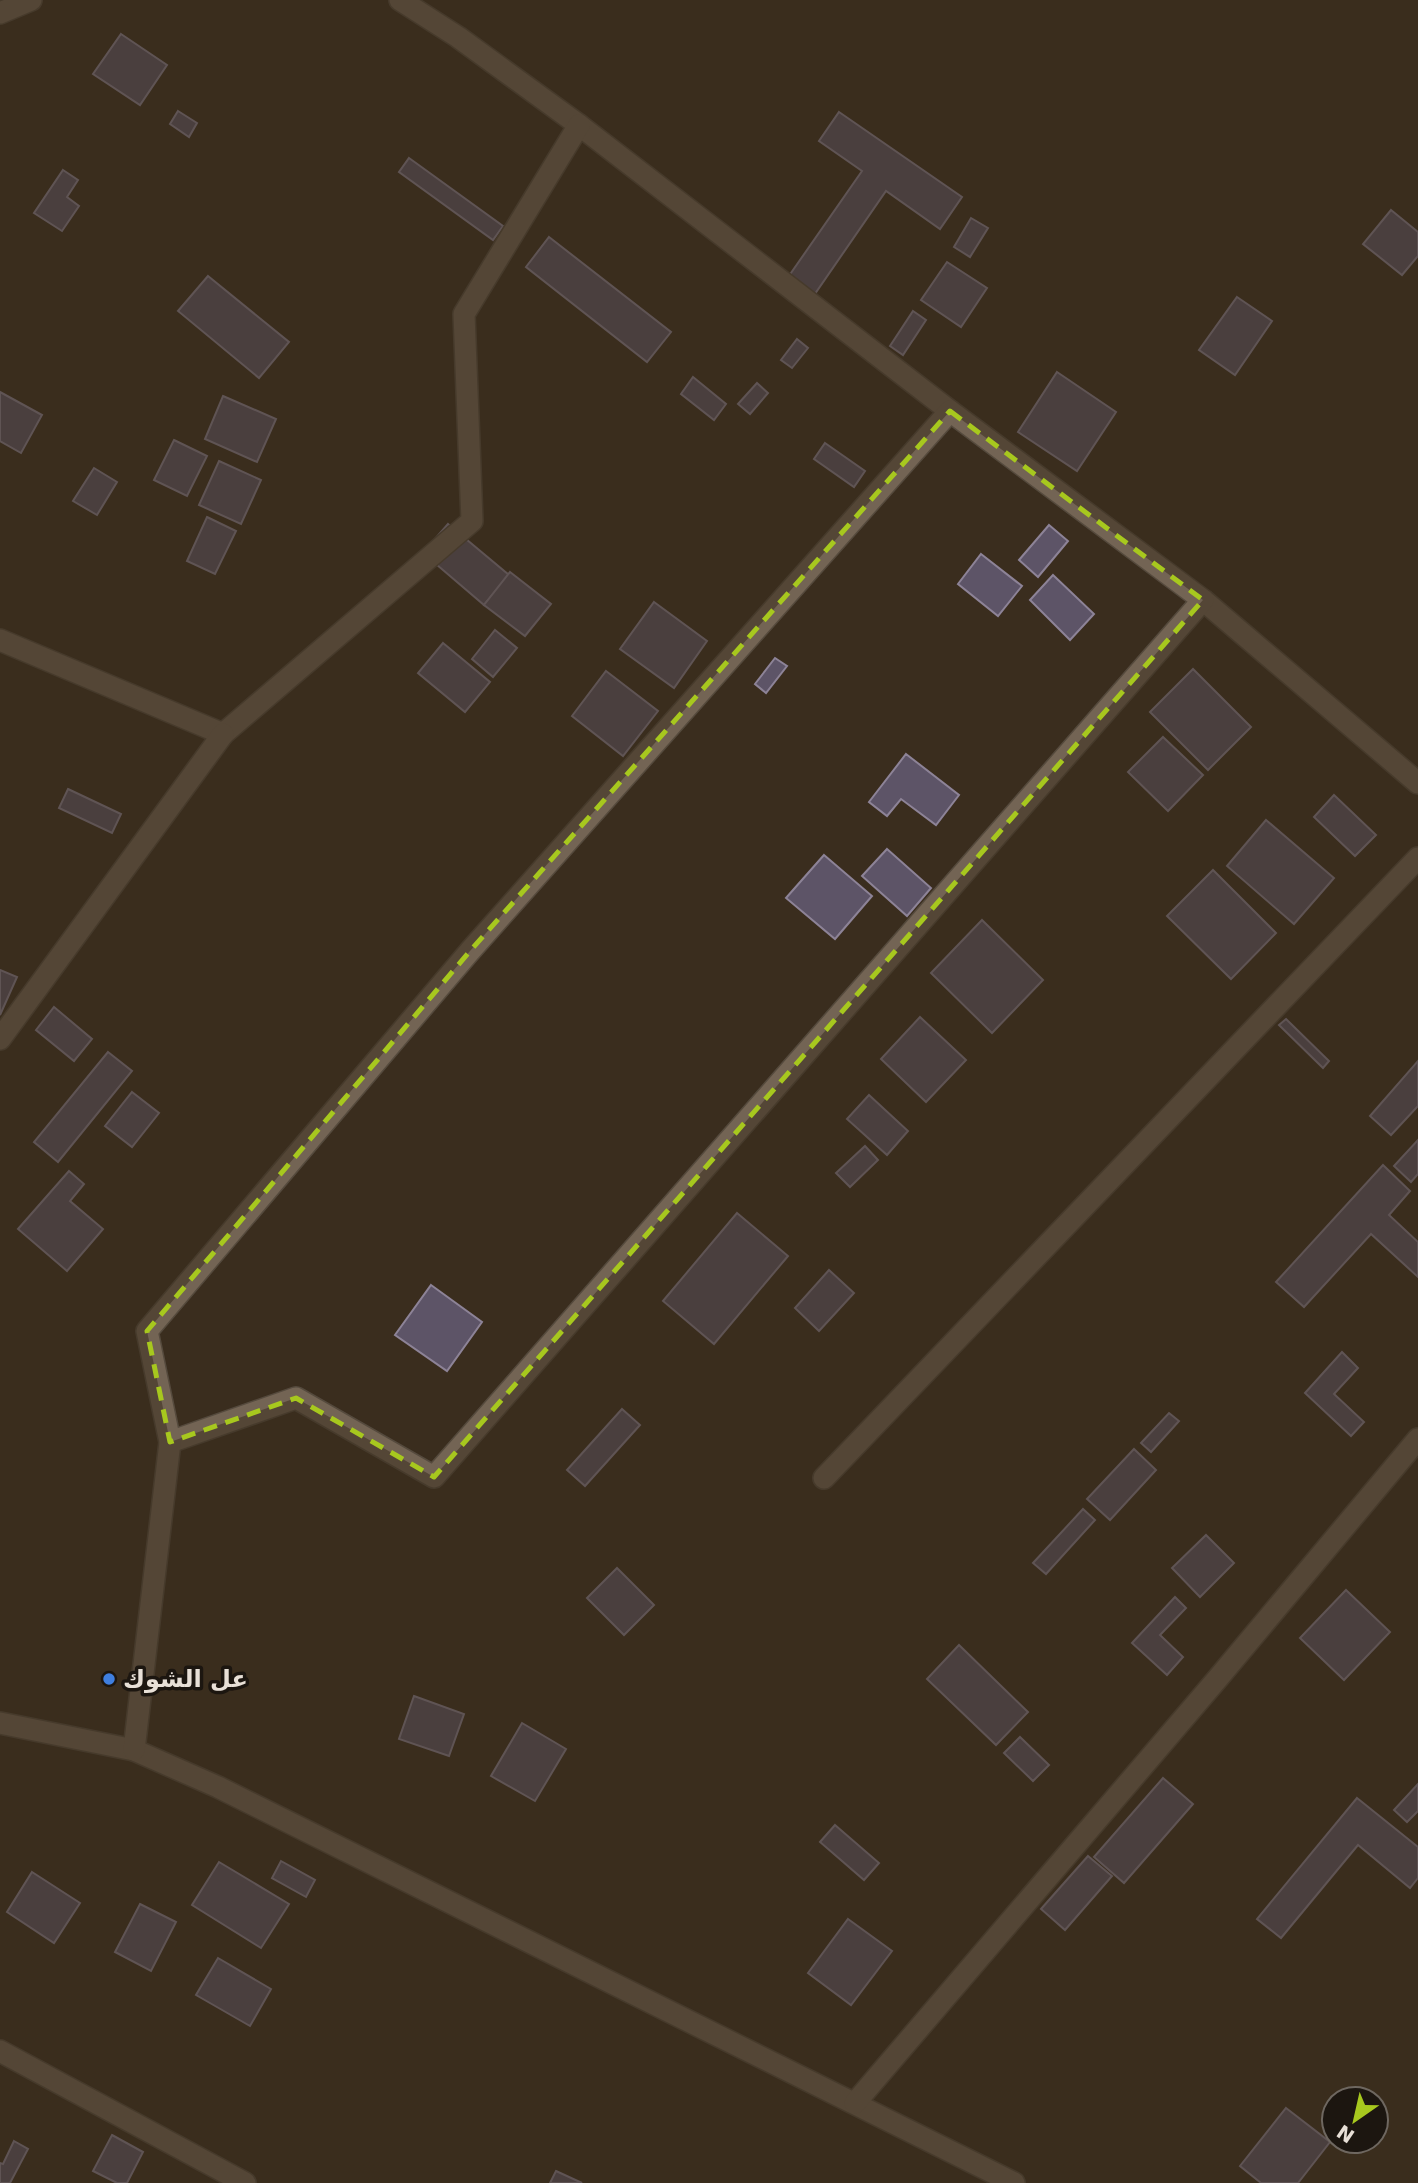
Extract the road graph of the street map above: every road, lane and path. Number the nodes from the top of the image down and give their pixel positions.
1 (32, 0) edge
2 (400, 0) edge
3 (0, 13) edge
4 (579, 125) junction
5 (950, 411) junction
6 (1203, 600) junction
7 (0, 640) edge
8 (223, 734) junction
9 (1418, 783) edge
10 (1418, 858) edge
11 (0, 1039) edge
12 (1418, 1440) edge
13 (170, 1442) junction
14 (824, 1478) dead end
15 (0, 1724) edge
16 (134, 1750) junction
17 (0, 2051) edge
18 (855, 2103) junction
19 (245, 2183) edge
20 (1014, 2183) edge

1 - 3 street
2 - 4 street
4 - 5 street
4 - 8 street
5 - 6 street
5 - 13 street
6 - 9 street
6 - 13 street
7 - 8 street
8 - 11 street
10 - 14 street
12 - 18 street
13 - 16 street
15 - 16 street
16 - 18 street
17 - 19 street
18 - 20 street

